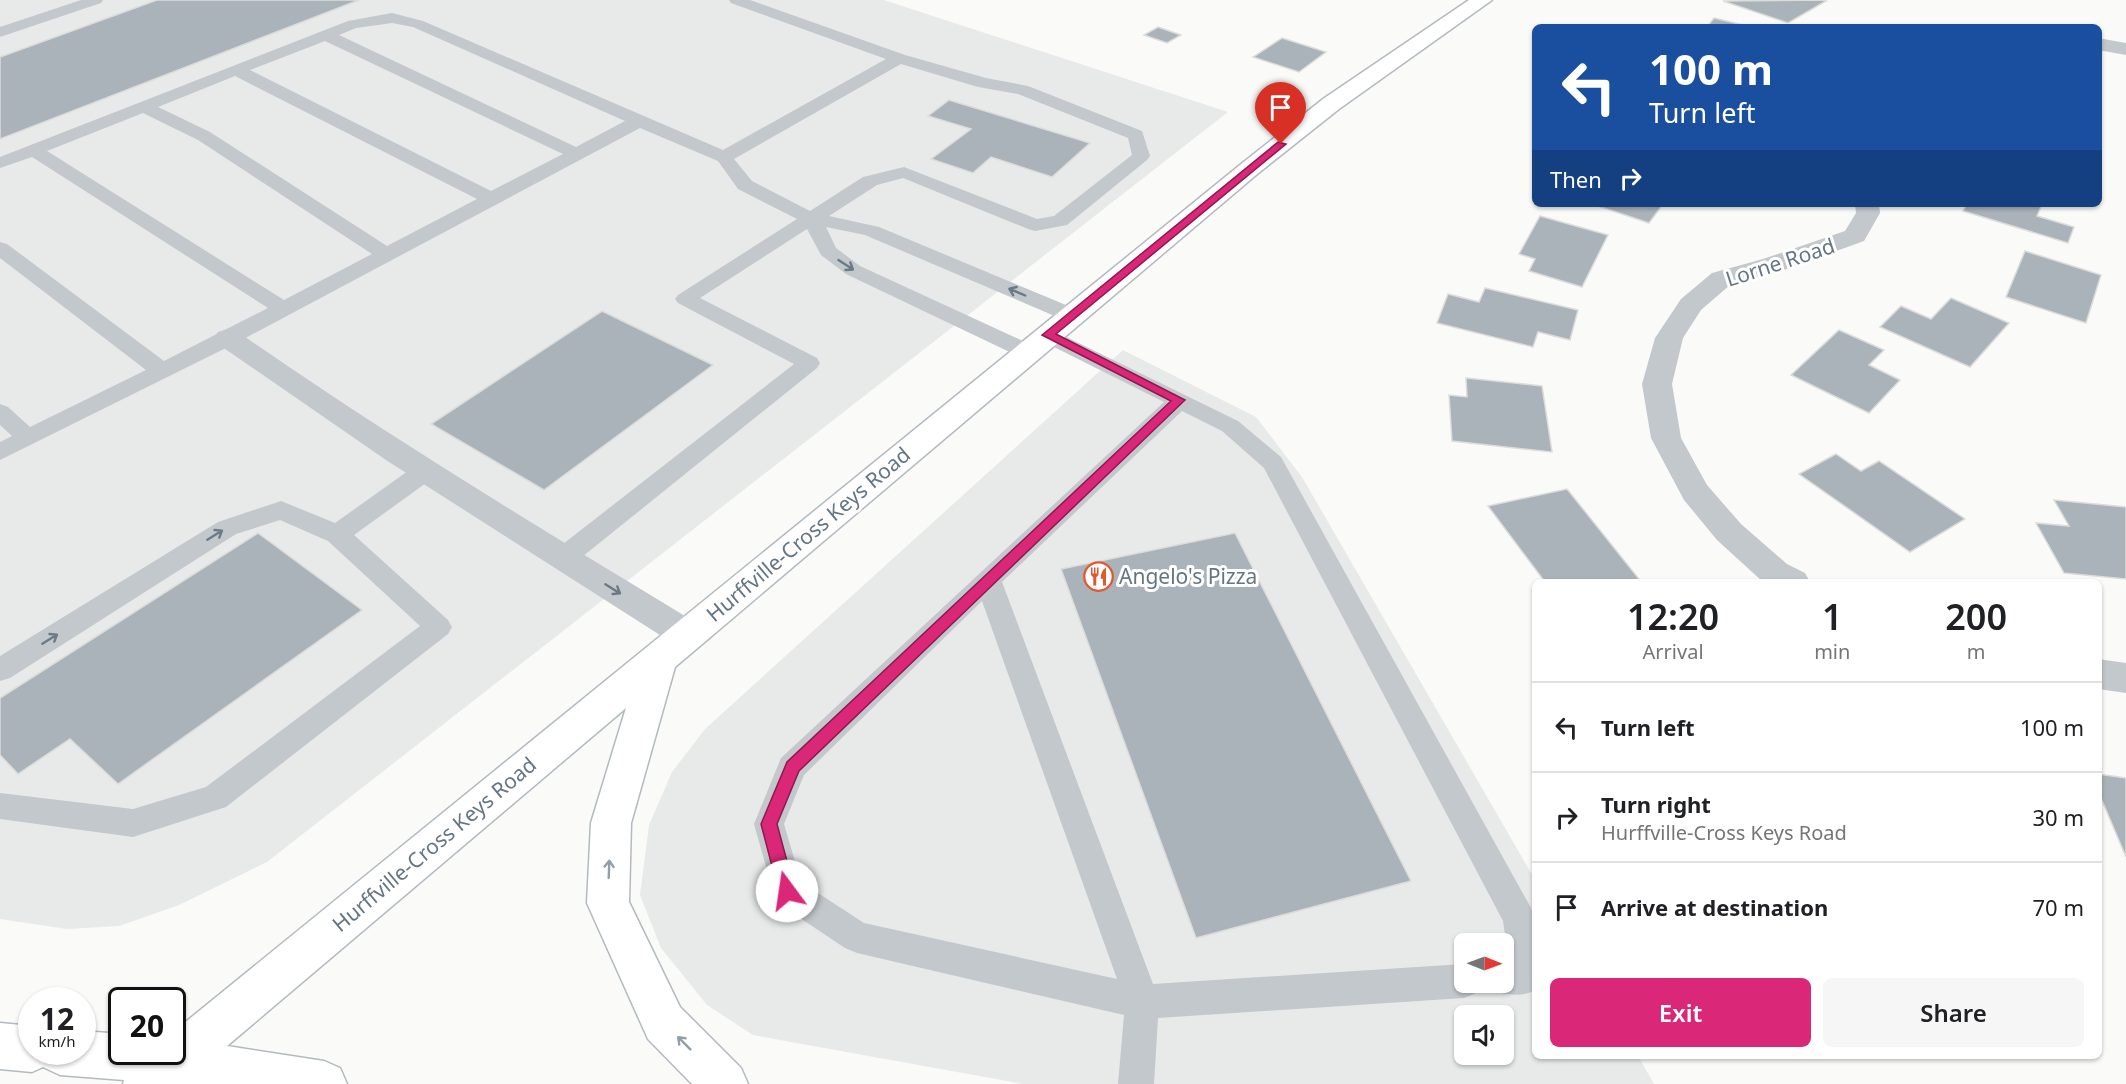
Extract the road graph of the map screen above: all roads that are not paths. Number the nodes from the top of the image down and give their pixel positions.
1 (96, 0) edge
2 (736, 0) edge
3 (1482, 0) edge
4 (0, 32) edge
5 (326, 34) junction
6 (2102, 45) edge
7 (2126, 49) edge
8 (899, 58) junction
9 (236, 70) junction
10 (144, 106) junction
11 (639, 121) junction
12 (34, 150) junction
13 (577, 154) junction
14 (724, 157) junction
15 (0, 163) edge
16 (492, 199) junction
17 (1867, 207) edge
18 (812, 219) junction
19 (0, 249) edge
20 (386, 254) junction
21 (283, 309) junction
22 (1071, 315) junction
23 (228, 338) junction
24 (1038, 343) junction
25 (162, 371) junction
26 (1179, 400) junction
27 (0, 412) edge
28 (28, 438) junction
29 (0, 452) edge
30 (424, 472) junction
31 (337, 534) junction
32 (563, 558) junction
33 (1787, 579) edge
34 (988, 580) junction
35 (673, 645) junction
36 (0, 670) edge
37 (2102, 675) edge
38 (2126, 678) edge
39 (0, 806) edge
40 (1514, 978) edge
41 (1454, 982) edge
42 (1142, 1002) junction
43 (0, 1047) edge
44 (18, 1048) edge
45 (96, 1059) edge
46 (160, 1072) edge
47 (324, 1084) edge
48 (725, 1084) edge
49 (1136, 1084) edge

1 - 4 lane
2 - 8 lane
3 - 22 main road, Hurffville-Cross Keys Road
5 - 9 lane
5 - 11 lane
5 - 13 lane
6 - 7 street
8 - 14 lane
8 - 18 lane
9 - 10 lane
9 - 16 lane
10 - 12 lane
10 - 20 lane
11 - 13 lane
11 - 14 lane
12 - 15 lane
12 - 21 lane
13 - 16 lane
14 - 18 lane
16 - 20 lane
17 - 33 street, Lorne Road
22 -> 18 lane
18 -> 24 lane
18 - 32 lane
19 - 25 lane
20 - 21 lane
21 - 23 lane
22 - 24 main road, Hurffville-Cross Keys Road
23 - 25 lane
23 - 30 street
24 - 26 lane
24 - 35 main road, Hurffville-Cross Keys Road
25 - 28 lane
26 - 34 lane
26 - 40 lane
27 - 28 lane
28 - 29 lane
30 - 31 lane
30 - 32 street
36 -> 31 lane
31 - 39 lane
32 -> 35 street
34 - 42 lane
34 - 42 lane
35 - 46 main road, Hurffville-Cross Keys Road
48 -> 35 main road
37 - 38 street
41 - 42 lane
42 - 49 lane
43 - 44 main road
45 - 46 main road
46 - 47 main road

